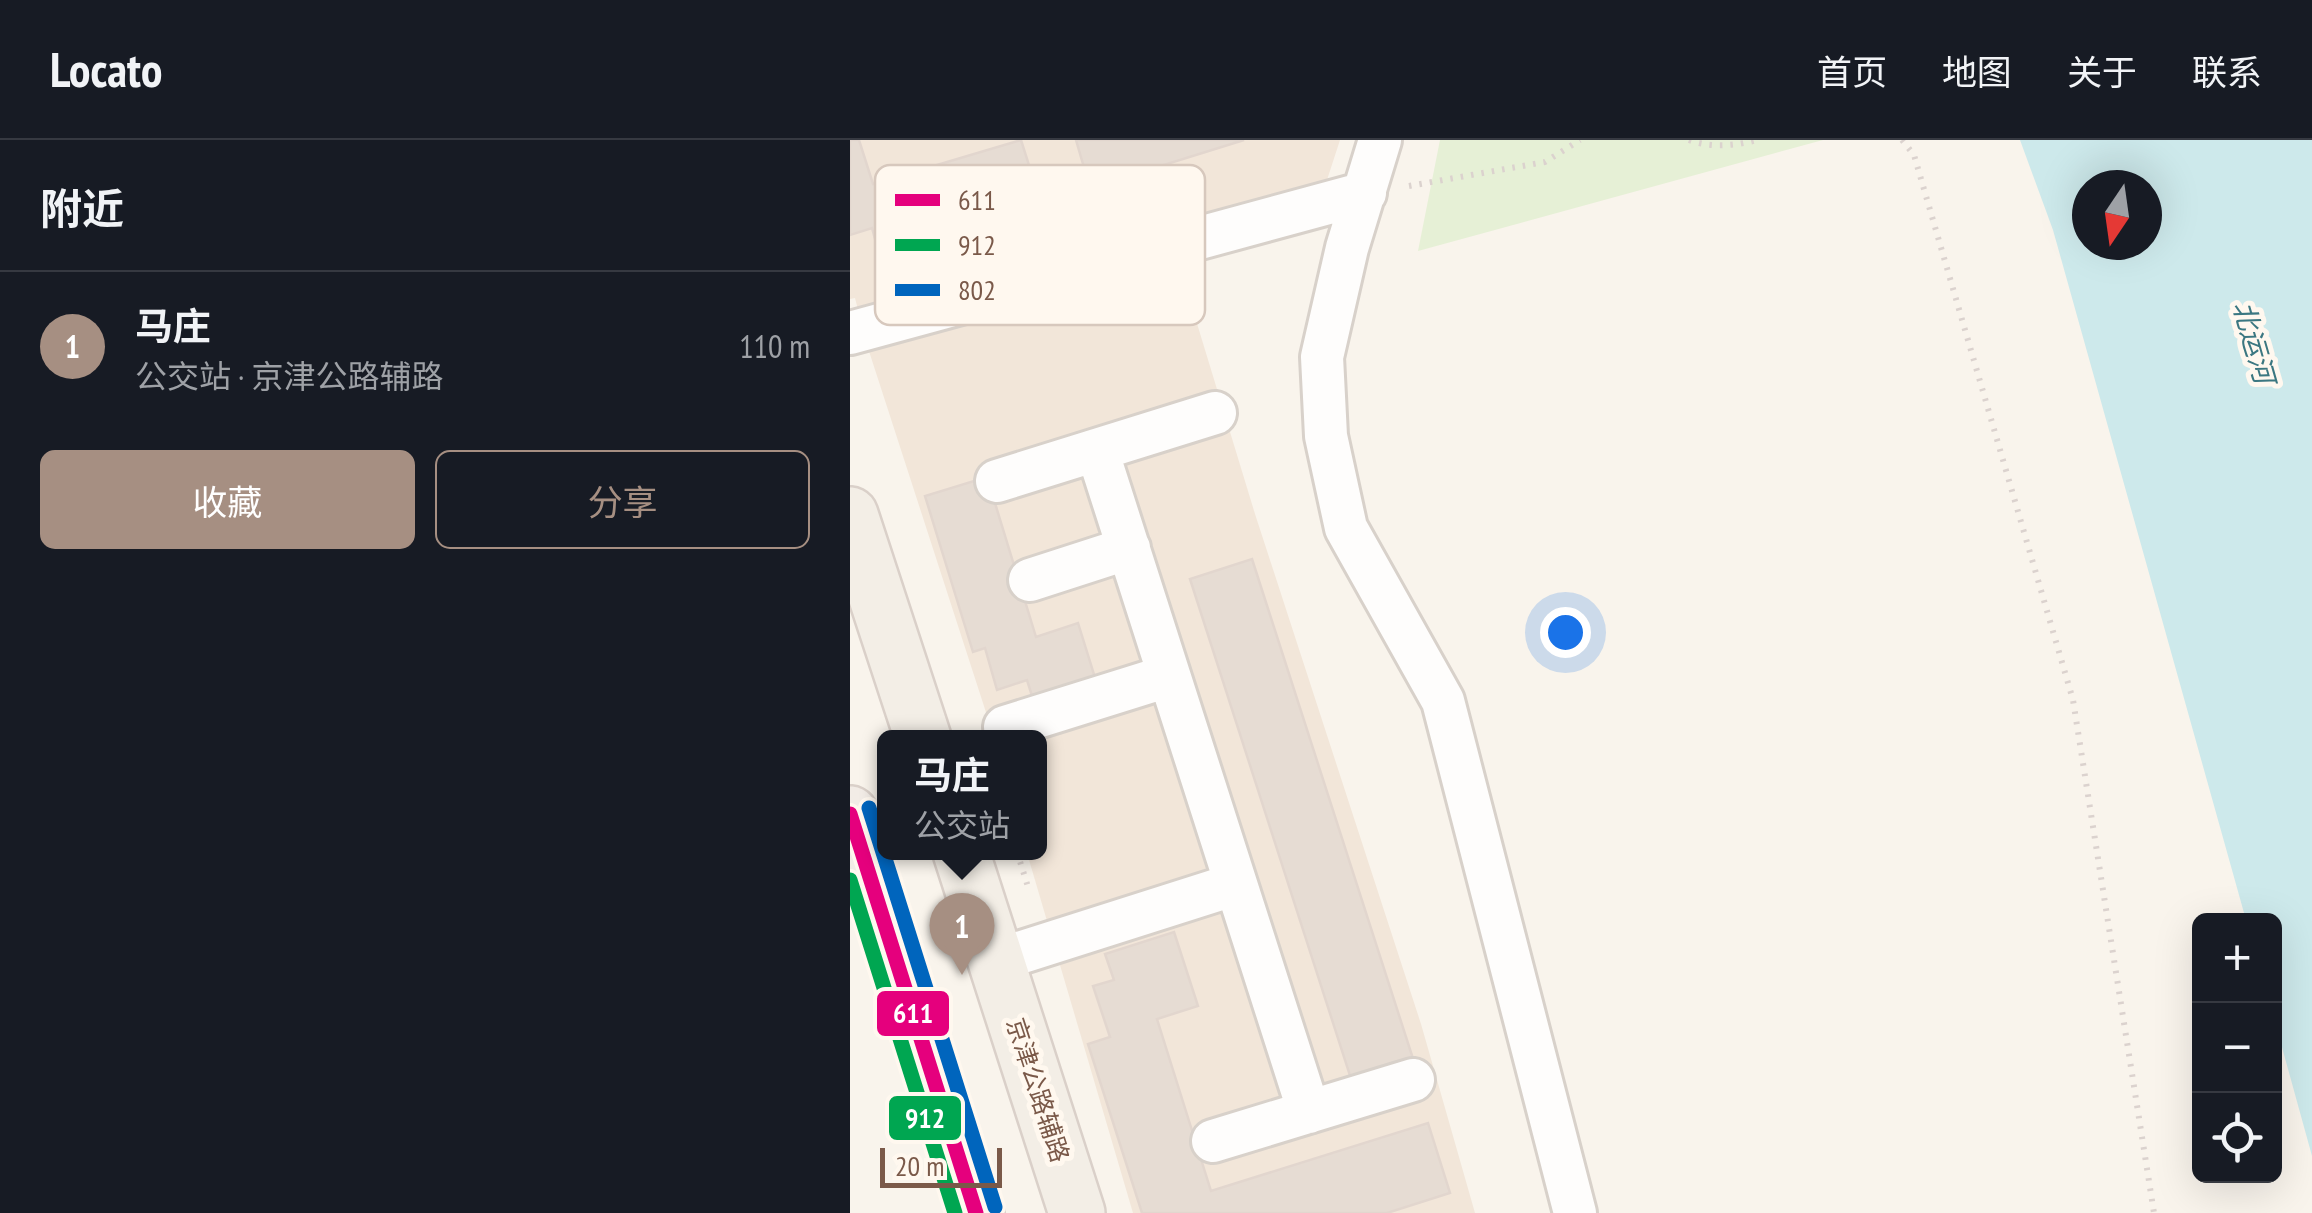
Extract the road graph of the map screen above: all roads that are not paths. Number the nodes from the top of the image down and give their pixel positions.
1 (1380, 140) edge
2 (1365, 193) junction
3 (1205, 236) edge
4 (879, 325) edge
5 (850, 333) edge
6 (1216, 413) dead end
7 (1097, 450) junction
8 (997, 481) dead end
9 (850, 515) edge
10 (1129, 548) junction
11 (1030, 580) dead end
12 (1168, 676) junction
13 (1005, 727) dead end
14 (920, 730) edge
15 (850, 814) edge
16 (964, 860) edge
17 (1236, 884) junction
18 (997, 960) junction
19 (1413, 1080) dead end
20 (1309, 1112) junction
21 (1212, 1141) dead end
22 (976, 1213) edge
23 (1078, 1213) edge
24 (1575, 1213) edge

1 - 2 street
2 - 3 street
2 - 24 street
4 - 5 street
6 - 7 street
7 - 8 street
7 - 10 street
9 - 14 main road
10 - 11 street
10 - 12 street
12 - 13 street
12 - 17 street
15 - 22 highway
16 - 18 main road, 京津公路辅路
17 - 18 street
17 - 20 street
18 - 23 main road, 京津公路辅路
19 - 20 street
20 - 21 street

